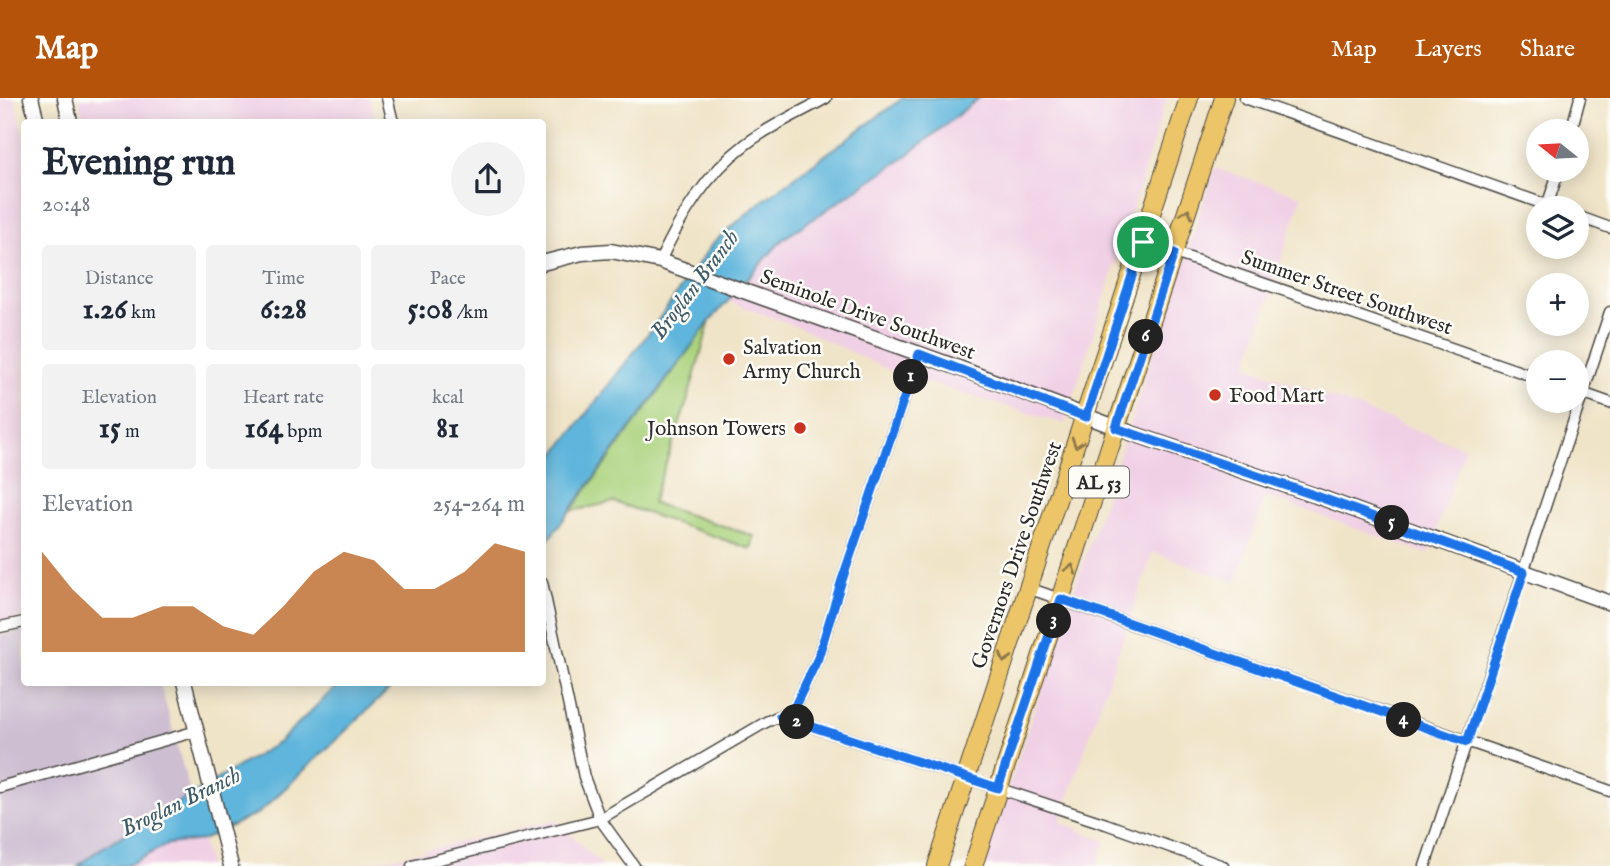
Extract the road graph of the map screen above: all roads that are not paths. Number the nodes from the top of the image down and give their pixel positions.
1 (31, 98) edge
2 (65, 98) edge
3 (387, 98) edge
4 (826, 98) edge
5 (1189, 98) edge
6 (1224, 98) edge
7 (1245, 98) edge
8 (1580, 98) edge
9 (36, 119) edge
10 (69, 119) edge
11 (392, 119) edge
12 (1574, 119) edge
13 (1526, 198) edge
14 (1589, 220) edge
15 (1610, 228) edge
16 (1143, 242) junction
17 (1174, 253) junction
18 (660, 261) junction
19 (546, 262) edge
20 (1610, 312) edge
21 (919, 354) junction
22 (1589, 368) edge
23 (1526, 374) edge
24 (1589, 395) edge
25 (1610, 403) edge
26 (1573, 413) edge
27 (1086, 417) junction
28 (1116, 428) junction
29 (1524, 572) junction
30 (1028, 588) junction
31 (1061, 599) junction
32 (546, 601) edge
33 (1610, 603) edge
34 (21, 623) edge
35 (0, 627) edge
36 (185, 686) edge
37 (780, 716) junction
38 (197, 731) junction
39 (1467, 742) junction
40 (966, 777) junction
41 (0, 787) edge
42 (998, 788) junction
43 (1610, 791) edge
44 (600, 819) junction
45 (232, 866) edge
46 (412, 866) edge
47 (634, 866) edge
48 (937, 866) edge
49 (973, 866) edge
50 (1223, 866) edge
51 (1425, 866) edge

1 - 9 street
2 - 10 street
3 - 11 street
4 - 18 street
5 - 16 main road, Governors Drive Southwest / AL 53
17 -> 6 main road, AL 53
7 - 13 street
8 - 12 street
14 - 15 street
16 - 17 street, Summer Street Southwest
16 - 27 main road, Governors Drive Southwest / AL 53
17 - 23 street, Summer Street Southwest
17 - 28 main road, AL 53
18 - 19 street, Seminole Drive Southwest
18 - 21 street, Seminole Drive Southwest
20 - 22 street
21 - 27 street, Seminole Drive Southwest
21 - 37 street
24 - 25 street
26 - 29 street
27 - 28 street, Seminole Drive Southwest
27 -> 30 main road, Governors Drive Southwest / AL 53
28 - 29 street, Seminole Drive Southwest
31 -> 28 main road, AL 53
29 - 33 street, Seminole Drive Southwest
29 - 39 street
30 - 31 street
30 -> 40 main road, Governors Drive Southwest / AL 53
31 - 39 street
31 - 42 main road, AL 53
32 - 44 street
34 - 35 street
36 - 38 street
37 - 40 street
37 - 44 street
38 - 41 street
38 - 45 street
39 - 43 street
39 - 51 street
40 - 42 street
40 - 48 main road, Governors Drive Southwest / AL 53
42 - 49 main road, AL 53
42 - 50 street
44 - 46 street
44 - 47 street

